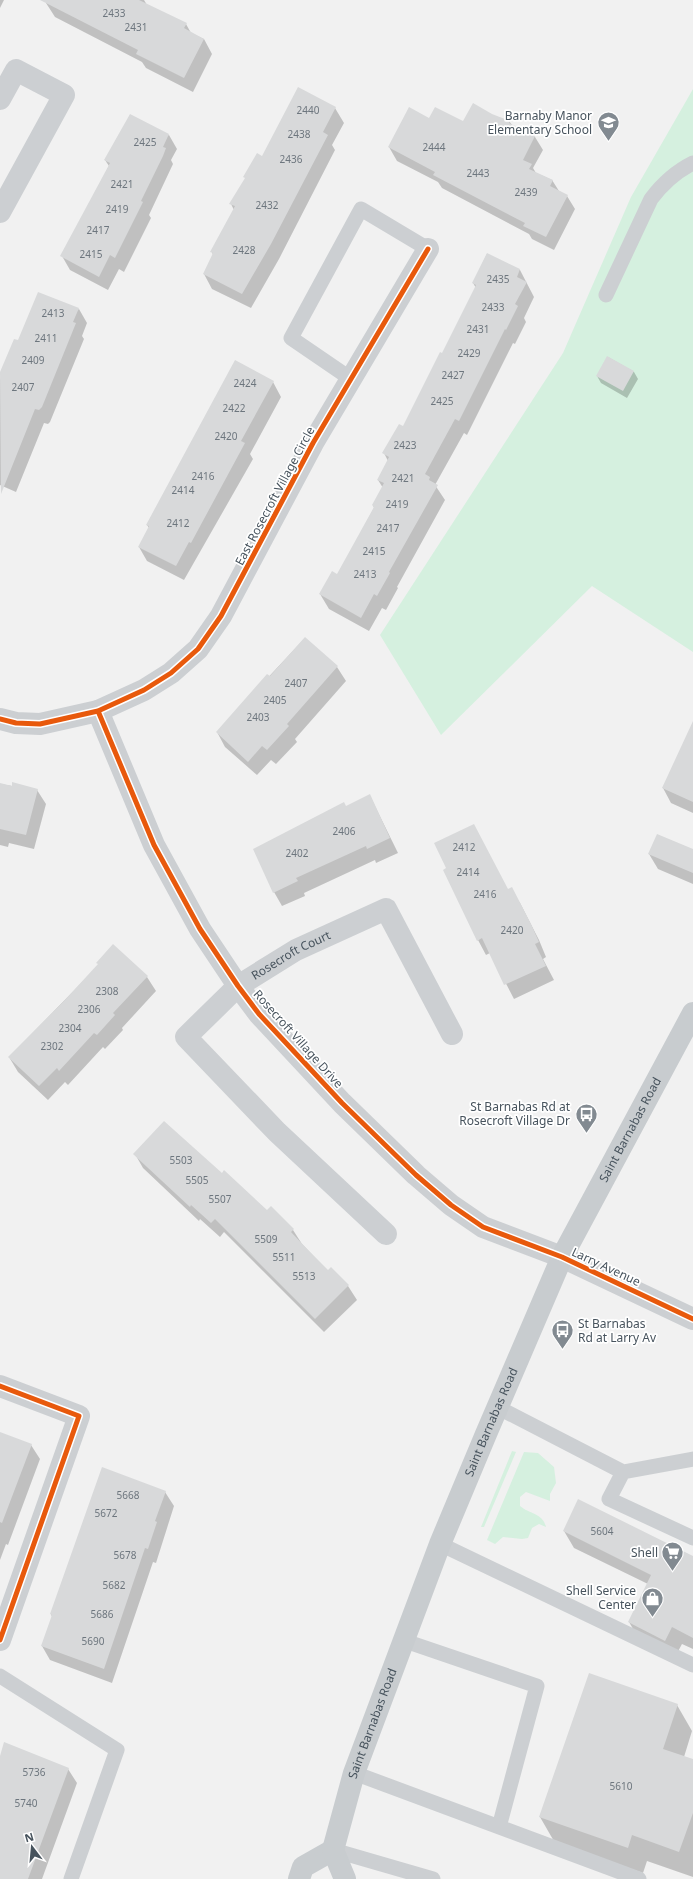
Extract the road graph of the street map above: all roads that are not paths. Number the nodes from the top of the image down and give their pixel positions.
1 (0, 99) edge
2 (693, 163) edge
3 (5, 189) edge
4 (0, 212) edge
5 (428, 249) joint
6 (606, 294) dead end
7 (351, 379) junction
8 (98, 711) junction
9 (0, 719) edge
10 (238, 986) junction
11 (693, 1013) edge
12 (452, 1034) dead end
13 (386, 1234) dead end
14 (509, 1236) joint
15 (562, 1258) junction
16 (693, 1319) edge
17 (0, 1386) edge
18 (497, 1407) junction
19 (693, 1459) edge
20 (623, 1472) junction
21 (693, 1538) edge
22 (440, 1544) junction
23 (0, 1640) edge
24 (405, 1641) junction
25 (693, 1665) edge
26 (0, 1676) edge
27 (354, 1773) junction
28 (499, 1827) junction
29 (333, 1850) junction
30 (71, 1879) edge
31 (299, 1879) edge
32 (345, 1879) edge
33 (433, 1879) edge
34 (639, 1879) edge

1 - 3 street
2 - 6 lane
3 - 4 street
5 - 7 street, East Rosecroft Village Circle
5 - 7 lane
7 - 8 street, East Rosecroft Village Circle
8 - 9 street, East Rosecroft Village Circle
8 - 10 street, Rosecroft Village Drive
10 - 12 street, Rosecroft Court
10 - 13 street, Rosecroft Court
10 - 14 street, Rosecroft Village Drive
11 - 15 main road, Saint Barnabas Road
14 - 15 street, Larry Avenue
15 - 16 street, Larry Avenue
15 - 18 main road, Saint Barnabas Road
17 - 23 street
18 - 20 lane
18 - 22 main road, Saint Barnabas Road
19 - 20 lane
20 - 21 lane
22 - 24 main road, Saint Barnabas Road
22 - 25 lane
24 - 27 main road, Saint Barnabas Road
24 - 28 lane
26 - 30 lane
27 - 28 lane
27 - 29 main road, Saint Barnabas Road
28 - 34 lane
29 - 31 main road
29 - 32 main road
29 - 33 lane

